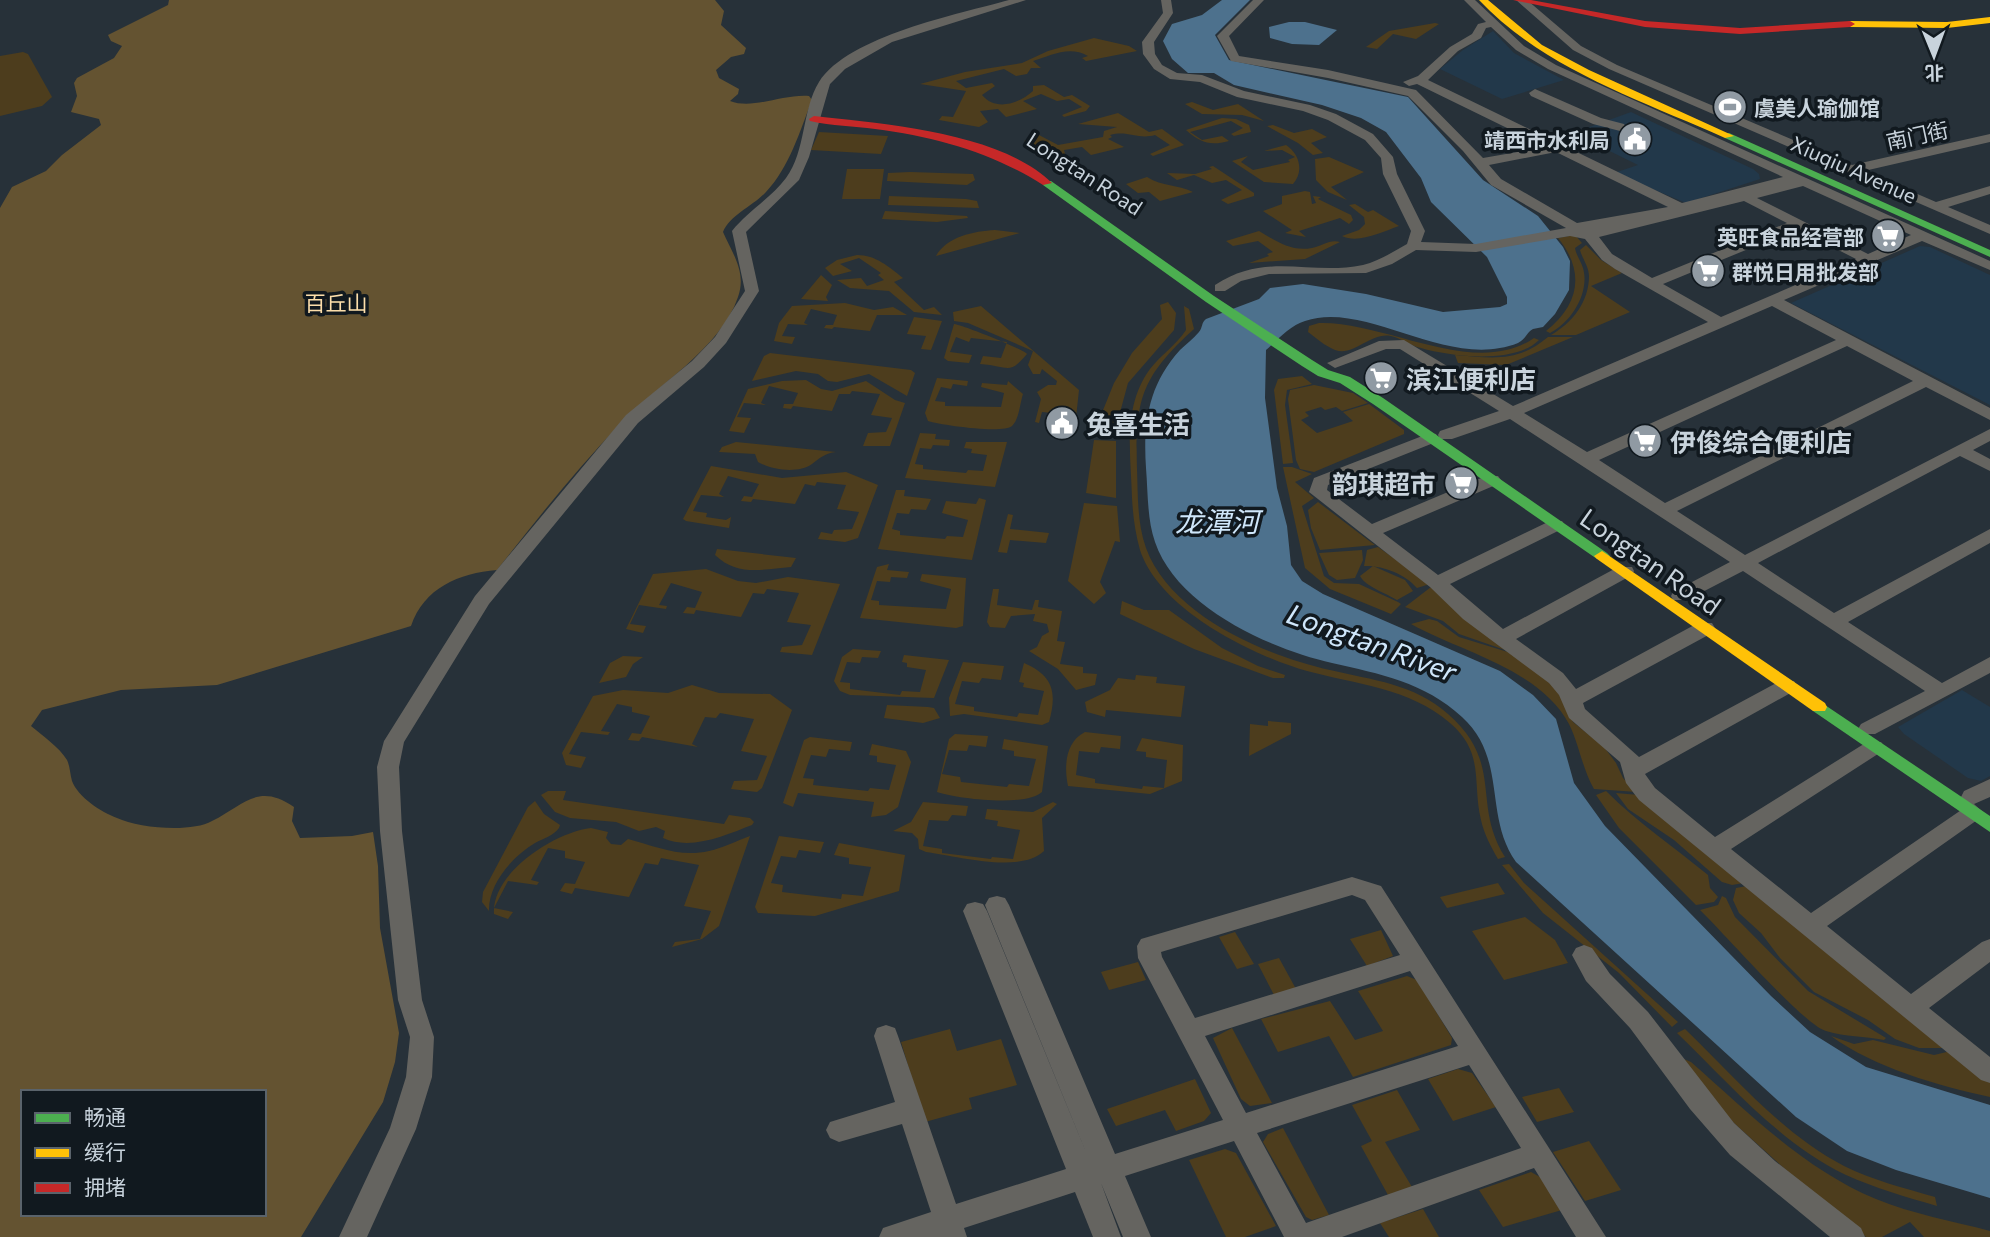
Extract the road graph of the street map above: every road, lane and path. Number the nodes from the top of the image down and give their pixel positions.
1 (1021, 0) edge
2 (1166, 0) edge
3 (1259, 0) edge
4 (1469, 0) edge
5 (1483, 0) edge
6 (1500, 0) edge
7 (1521, 0) edge
8 (1990, 20) edge
9 (1494, 23) junction
10 (1621, 75) junction
11 (1419, 80) junction
12 (1401, 89) junction
13 (1535, 93) dead end
14 (1646, 105) junction
15 (815, 115) junction
16 (1620, 127) dead end
17 (1717, 127) junction
18 (1990, 138) edge
19 (1556, 148) junction
20 (1814, 160) junction
21 (1480, 162) junction
22 (1853, 169) junction
23 (1799, 180) junction
24 (1990, 190) edge
25 (1746, 197) junction
26 (1937, 206) junction
27 (1682, 208) junction
28 (1913, 219) junction
29 (1799, 223) junction
30 (1573, 229) junction
31 (1990, 230) edge
32 (1590, 235) junction
33 (1922, 236) junction
34 (1990, 242) edge
35 (1413, 246) junction
36 (1990, 254) edge
37 (1866, 258) junction
38 (1990, 266) edge
39 (1651, 284) junction
40 (1222, 295) junction
41 (1772, 300) junction
42 (1721, 323) junction
43 (1287, 341) junction
44 (1848, 341) junction
45 (1335, 363) junction
46 (1926, 380) junction
47 (1510, 412) junction
48 (1990, 415) edge
49 (1990, 434) edge
50 (1438, 437) junction
51 (1990, 441) edge
52 (1964, 452) junction
53 (1586, 459) junction
54 (1990, 466) edge
55 (1492, 480) junction
56 (1664, 510) junction
57 (1556, 525) junction
58 (1370, 532) junction
59 (1990, 535) edge
60 (1749, 567) junction
61 (1625, 571) junction
62 (1437, 583) junction
63 (1685, 599) junction
64 (1835, 621) junction
65 (1705, 628) junction
66 (1504, 637) junction
67 (1990, 664) edge
68 (1787, 686) junction
69 (1941, 692) junction
70 (1572, 700) junction
71 (1871, 738) junction
72 (1634, 770) junction
73 (1983, 806) edge
74 (1715, 848) junction
75 (1810, 926) junction
76 (1990, 949) edge
77 (1584, 955) dead end
78 (1415, 960) junction
79 (1913, 1006) junction
80 (1189, 1030) junction
81 (886, 1036) dead end
82 (1475, 1052) junction
83 (1990, 1072) edge
84 (911, 1110) junction
85 (1240, 1128) junction
86 (839, 1130) dead end
87 (1539, 1154) junction
88 (1108, 1171) junction
89 (1082, 1178) junction
90 (950, 1228) edge
91 (354, 1237) edge
92 (893, 1237) edge
93 (1107, 1237) edge
94 (1137, 1237) edge
95 (1299, 1237) edge
96 (1306, 1237) edge
97 (1592, 1237) edge
98 (1852, 1237) edge

1 - 15 street
2 - 35 street
3 - 12 street
4 - 9 street
5 - 14 main road, Xiuqiu Avenue
6 - 10 main road, Xiuqiu Avenue
7 - 8 main road
7 - 10 street
9 - 11 street
9 - 14 street
10 - 17 main road, Xiuqiu Avenue
11 - 12 street
11 - 19 street
12 - 21 street
13 - 16 street
14 - 17 main road, Xiuqiu Avenue
15 - 40 main road, Longtan Road
15 - 91 street
17 - 20 main road, Xiuqiu Avenue
17 - 23 street
17 - 28 main road, Xiuqiu Avenue
18 - 22 street, 南门街
19 - 21 street
19 - 27 street
20 - 22 street
20 - 34 main road, Xiuqiu Avenue
21 - 30 street
22 - 26 street
23 - 25 street
23 - 27 street
23 - 33 street
24 - 26 street
25 - 29 street
25 - 32 street
26 - 31 street
27 - 30 street
28 - 33 main road
28 - 36 main road, Xiuqiu Avenue
29 - 37 street
29 - 39 street
30 - 32 street
30 - 35 street
32 - 39 street
33 - 37 street
33 - 38 street
35 - 40 street
37 - 41 street
39 - 42 street
40 - 43 main road, Longtan Road
41 - 42 street
41 - 44 street
42 - 47 street
43 - 45 main road, Longtan Road
43 - 50 main road, Longtan Road
44 - 46 street
44 - 53 street
45 - 47 street
45 - 50 main road, Longtan Road
46 - 48 street
46 - 56 street
47 - 50 street
47 - 53 street
49 - 52 street
50 - 55 main road, Longtan Road
50 - 58 street
50 - 63 main road, Longtan Road
51 - 52 street
52 - 54 street
52 - 60 street
53 - 56 street
55 - 57 main road, Longtan Road
55 - 58 street
56 - 60 street
57 - 61 main road, Longtan Road
57 - 62 street
58 - 62 street
59 - 64 street
60 - 63 street
60 - 64 street
61 - 65 main road, Longtan Road
61 - 66 street
62 - 66 street
63 - 71 main road, Longtan Road
64 - 69 street
65 - 68 main road, Longtan Road
65 - 70 street
66 - 70 street
67 - 69 street
68 - 71 main road, Longtan Road
68 - 72 street
69 - 71 street
70 - 72 street
71 - 73 main road, Longtan Road
71 - 74 street
72 - 74 street
73 - 75 street
74 - 75 street
75 - 79 street
76 - 79 street
77 - 98 street
78 - 80 street
78 - 80 street
78 - 82 street
79 - 83 street
80 - 85 street
81 - 84 street
82 - 85 street
82 - 87 street
84 - 86 street
84 - 90 street
85 - 88 street
85 - 95 street
87 - 96 street
87 - 97 street
88 - 89 street
88 - 89 street
88 - 94 street
89 - 90 street
89 - 93 street
90 - 92 street

